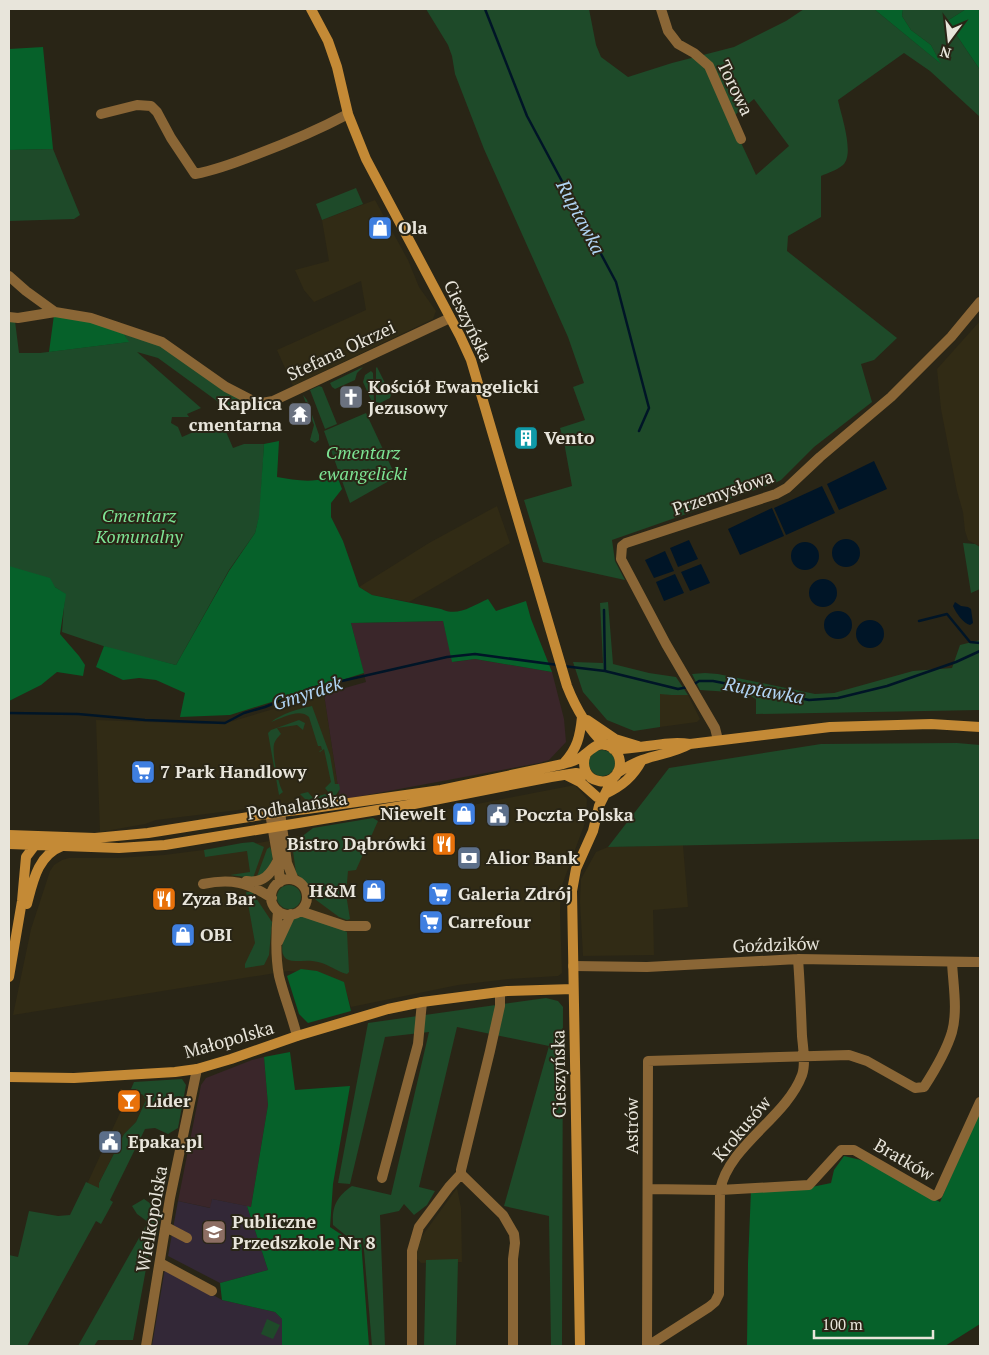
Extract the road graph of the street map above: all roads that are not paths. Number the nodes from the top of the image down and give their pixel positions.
1 (311, 9) edge
2 (661, 9) edge
3 (101, 114) dead end
4 (348, 114) junction
5 (741, 139) dead end
6 (9, 276) edge
7 (980, 302) edge
8 (55, 312) junction
9 (9, 318) edge
10 (450, 318) junction
11 (582, 717) junction
12 (980, 727) edge
13 (718, 740) junction
14 (690, 744) junction
15 (609, 747) junction
16 (641, 748) junction
17 (586, 753) junction
18 (642, 760) junction
19 (563, 764) junction
20 (565, 775) junction
21 (615, 776) junction
22 (590, 777) junction
23 (600, 799) junction
24 (276, 819) junction
25 (301, 822) junction
26 (247, 830) junction
27 (9, 835) edge
28 (24, 835) junction
29 (47, 836) junction
30 (280, 843) junction
31 (12, 844) edge
32 (35, 845) junction
33 (64, 845) junction
34 (26, 857) junction
35 (278, 860) junction
36 (38, 866) junction
37 (230, 880) junction
38 (294, 880) junction
39 (253, 883) junction
40 (279, 883) junction
41 (203, 884) dead end
42 (272, 898) junction
43 (307, 899) junction
44 (278, 910) junction
45 (295, 913) junction
46 (329, 920) junction
47 (366, 926) dead end
48 (16, 938) junction
49 (277, 945) junction
50 (798, 959) junction
51 (952, 962) junction
52 (980, 962) edge
53 (573, 966) junction
54 (9, 977) edge
55 (573, 988) junction
56 (500, 992) junction
57 (422, 1002) junction
58 (297, 1036) junction
59 (804, 1056) junction
60 (197, 1069) junction
61 (9, 1077) edge
62 (980, 1102) edge
63 (461, 1174) junction
64 (382, 1178) dead end
65 (648, 1189) junction
66 (720, 1190) junction
67 (166, 1227) junction
68 (187, 1238) dead end
69 (160, 1262) junction
70 (212, 1291) dead end
71 (146, 1346) edge
72 (412, 1346) edge
73 (513, 1346) edge
74 (580, 1346) edge
75 (648, 1346) edge

1 - 4 street, Cieszyńska
2 - 5 street, Torowa
3 - 4 street
4 - 10 street, Cieszyńska
6 - 8 street, Stefana Okrzei
7 - 13 street, Przemysłowa
8 - 9 street, Stefana Okrzei
8 - 10 street, Stefana Okrzei
10 - 11 street, Cieszyńska
11 - 15 street, Cieszyńska
11 - 16 street
11 - 17 street, Cieszyńska
11 - 19 street
12 - 13 street
13 - 14 street
14 - 16 street
14 - 18 street
15 - 16 street
15 - 17 street
15 - 21 street
17 - 19 street, Podhalańska
17 - 22 street
18 - 21 street
18 - 23 street
19 - 24 street, Podhalańska
20 - 22 street, Podhalańska
20 - 23 street
20 - 25 street, Podhalańska
21 - 22 street
21 - 23 street, Cieszyńska
22 - 23 street, Cieszyńska
23 - 53 street, Cieszyńska
24 - 25 street, Podhalańska
24 - 26 street, Podhalańska
24 - 29 street, Podhalańska
24 - 30 street
25 - 30 street
26 - 30 street
26 - 33 street, Podhalańska
27 - 28 street, Podhalańska
28 - 29 street, Podhalańska
28 - 32 street
29 - 32 street
30 - 35 street
30 - 38 street
31 - 32 street, Podhalańska
31 - 34 street
32 - 33 street, Podhalańska
32 - 34 street
32 - 36 street
33 - 36 street
34 - 48 street
35 - 39 street
35 - 40 street
36 - 48 street
37 - 39 street
37 - 41 street
37 - 42 street
38 - 40 street
38 - 43 street
39 - 40 street
40 - 42 street
42 - 44 street
43 - 45 street
43 - 46 street
44 - 45 street
44 - 49 street
45 - 46 street
45 - 49 street
46 - 47 street
48 - 54 street
49 - 58 street
50 - 51 street, Goździków
50 - 53 street, Goździków
50 - 59 street, Krokusów
51 - 52 street, Goździków
51 - 59 street
53 - 55 street, Cieszyńska
55 - 56 street, Małopolska
55 - 74 street, Cieszyńska
56 - 57 street, Małopolska
56 - 63 street
57 - 58 street, Małopolska
57 - 64 street
58 - 60 street, Małopolska
59 - 65 street, Astrów
59 - 66 street, Krokusów
60 - 61 street, Małopolska
60 - 67 street, Wielkopolska
62 - 66 street, Bratków
63 - 72 street
63 - 73 street
65 - 66 street, Bratków
65 - 75 street, Astrów
66 - 75 street, Krokusów
67 - 68 street
67 - 69 street, Wielkopolska
69 - 70 street
69 - 71 street, Wielkopolska

